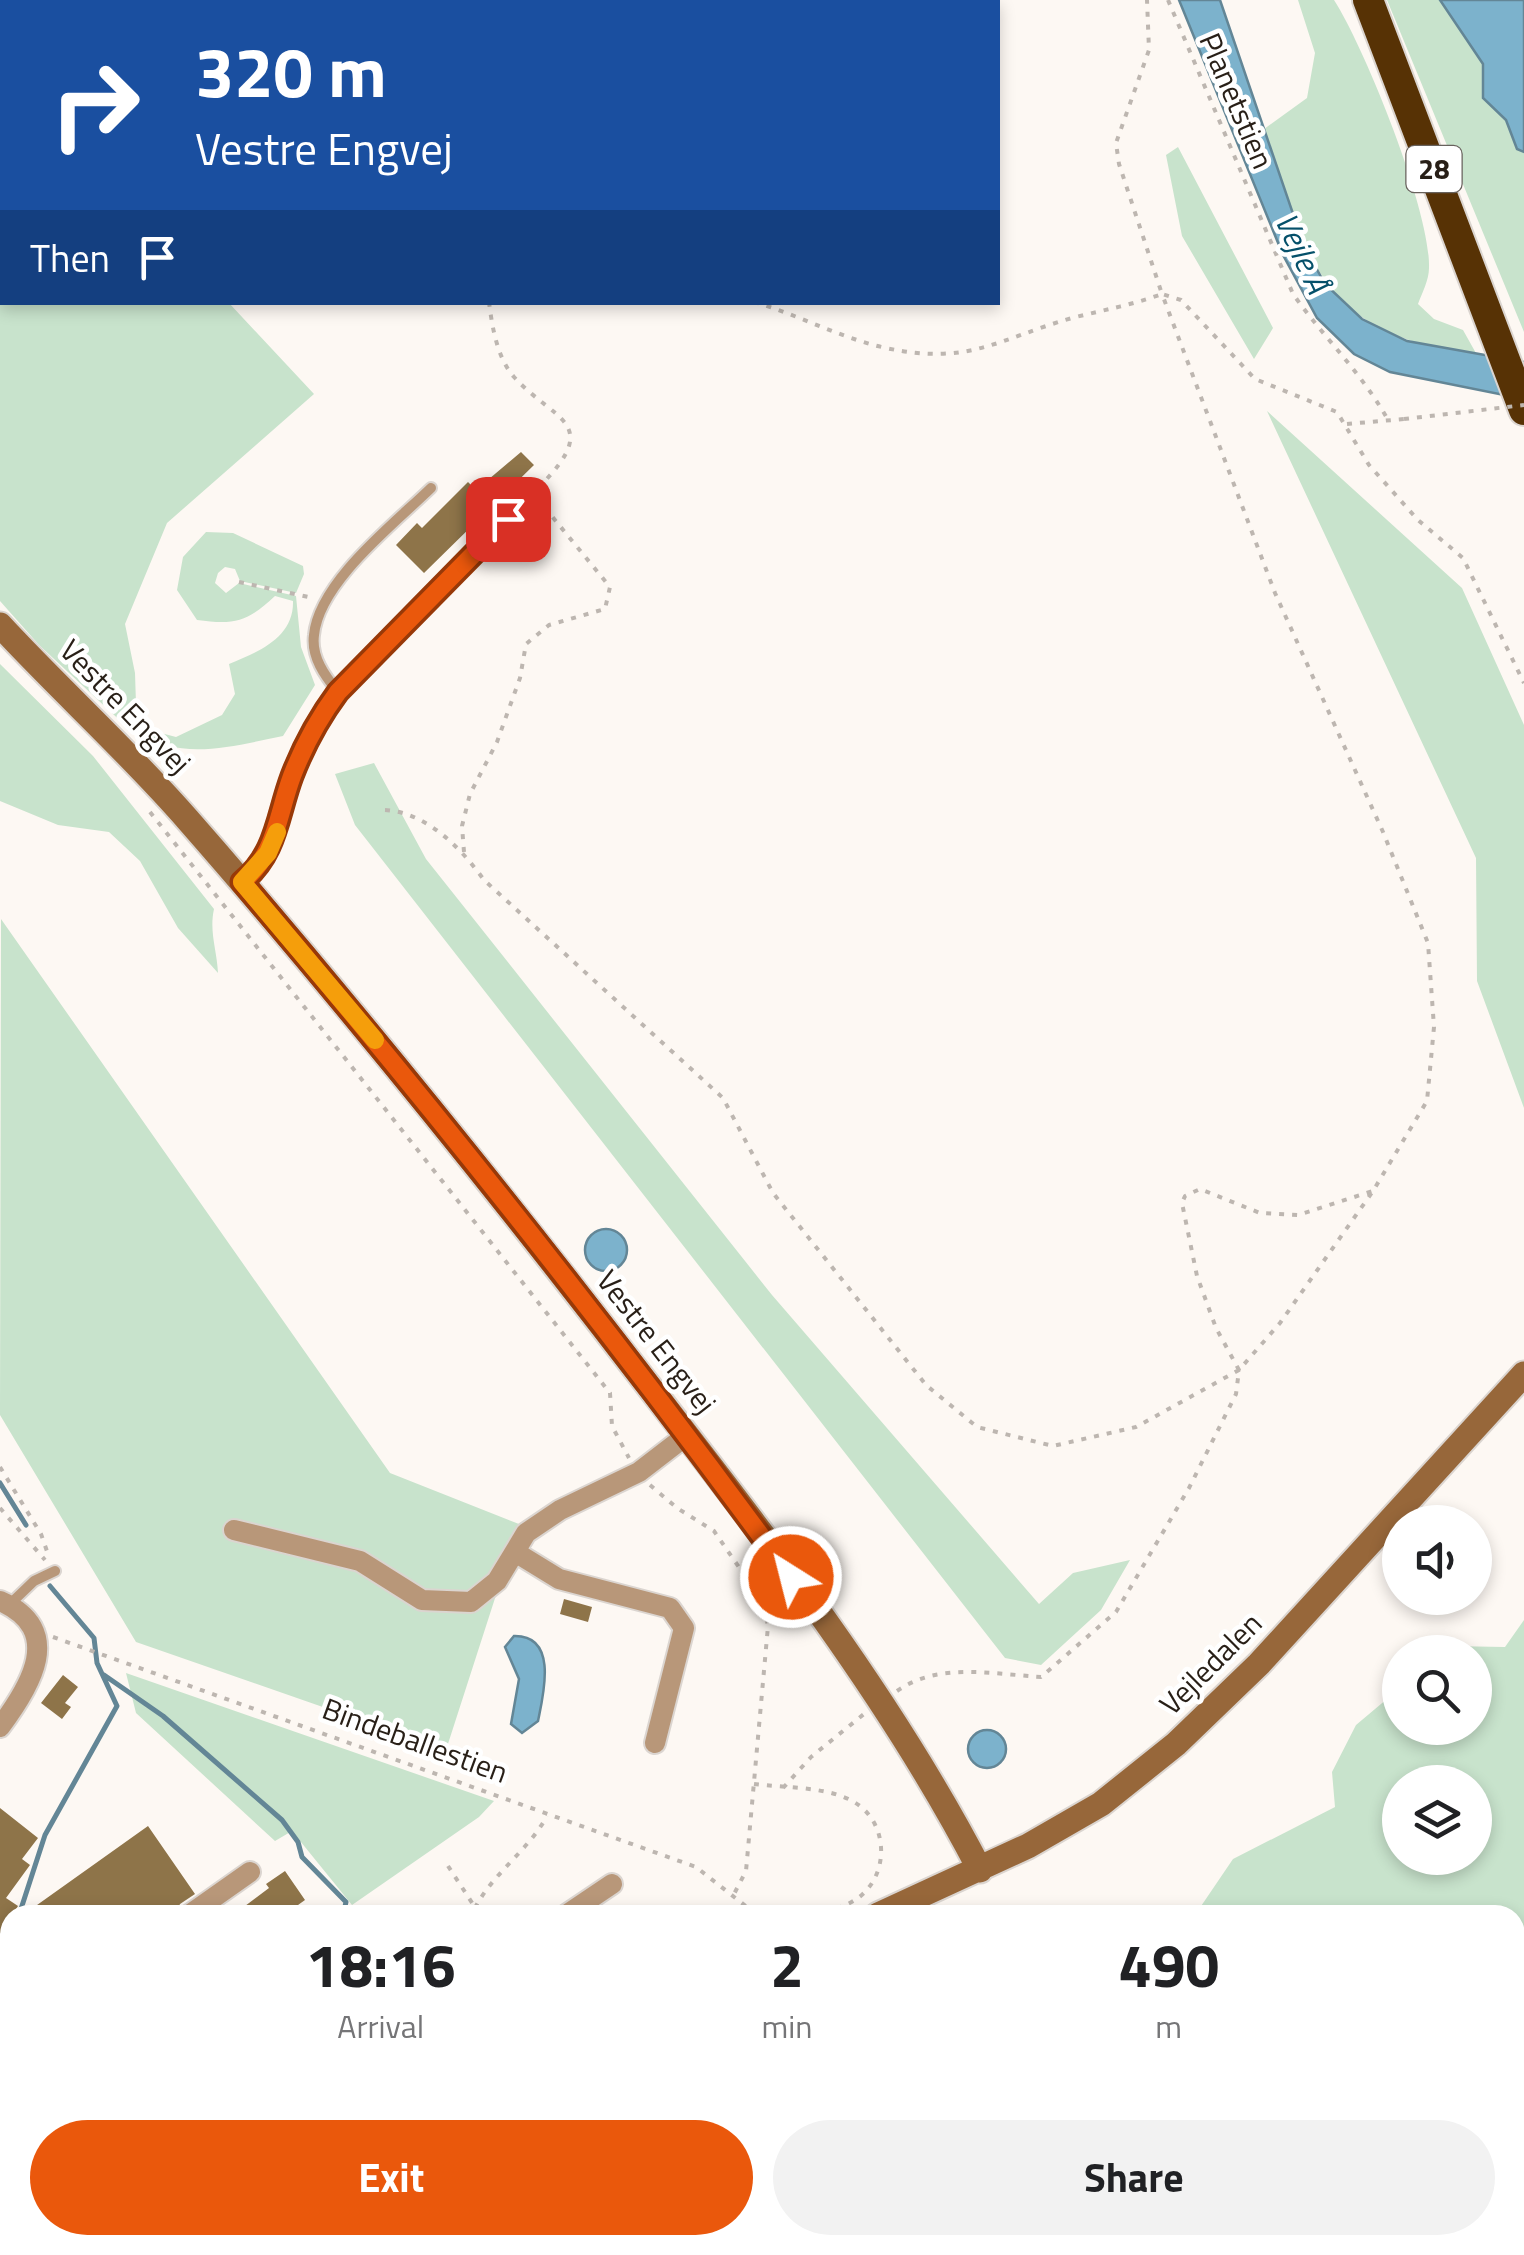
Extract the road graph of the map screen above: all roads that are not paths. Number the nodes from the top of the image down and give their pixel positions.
1 (1368, 0) edge
2 (1523, 405) edge
3 (430, 488) dead end
4 (534, 493) road end
5 (0, 625) edge
6 (338, 692) junction
7 (242, 882) junction
8 (1524, 1374) edge
9 (687, 1436) junction
10 (234, 1530) dead end
11 (515, 1552) junction
12 (55, 1571) road end
13 (4, 1603) edge
14 (0, 1727) edge
15 (655, 1742) dead end
16 (980, 1870) junction
17 (250, 1872) dead end
18 (612, 1884) dead end
19 (202, 1905) edge
20 (581, 1905) edge
21 (901, 1905) edge

1 - 2 highway, 28
3 - 6 lane
4 - 6 lane
5 - 7 street, Vestre Engvej
6 - 7 street
7 - 9 street, Vestre Engvej
8 - 16 street, Vejledalen
9 - 11 street
9 - 16 street, Vestre Engvej
10 - 11 street
11 - 15 street
12 - 13 lane
13 - 14 street
16 - 21 street, Vejledalen
17 - 19 street
18 - 20 street

